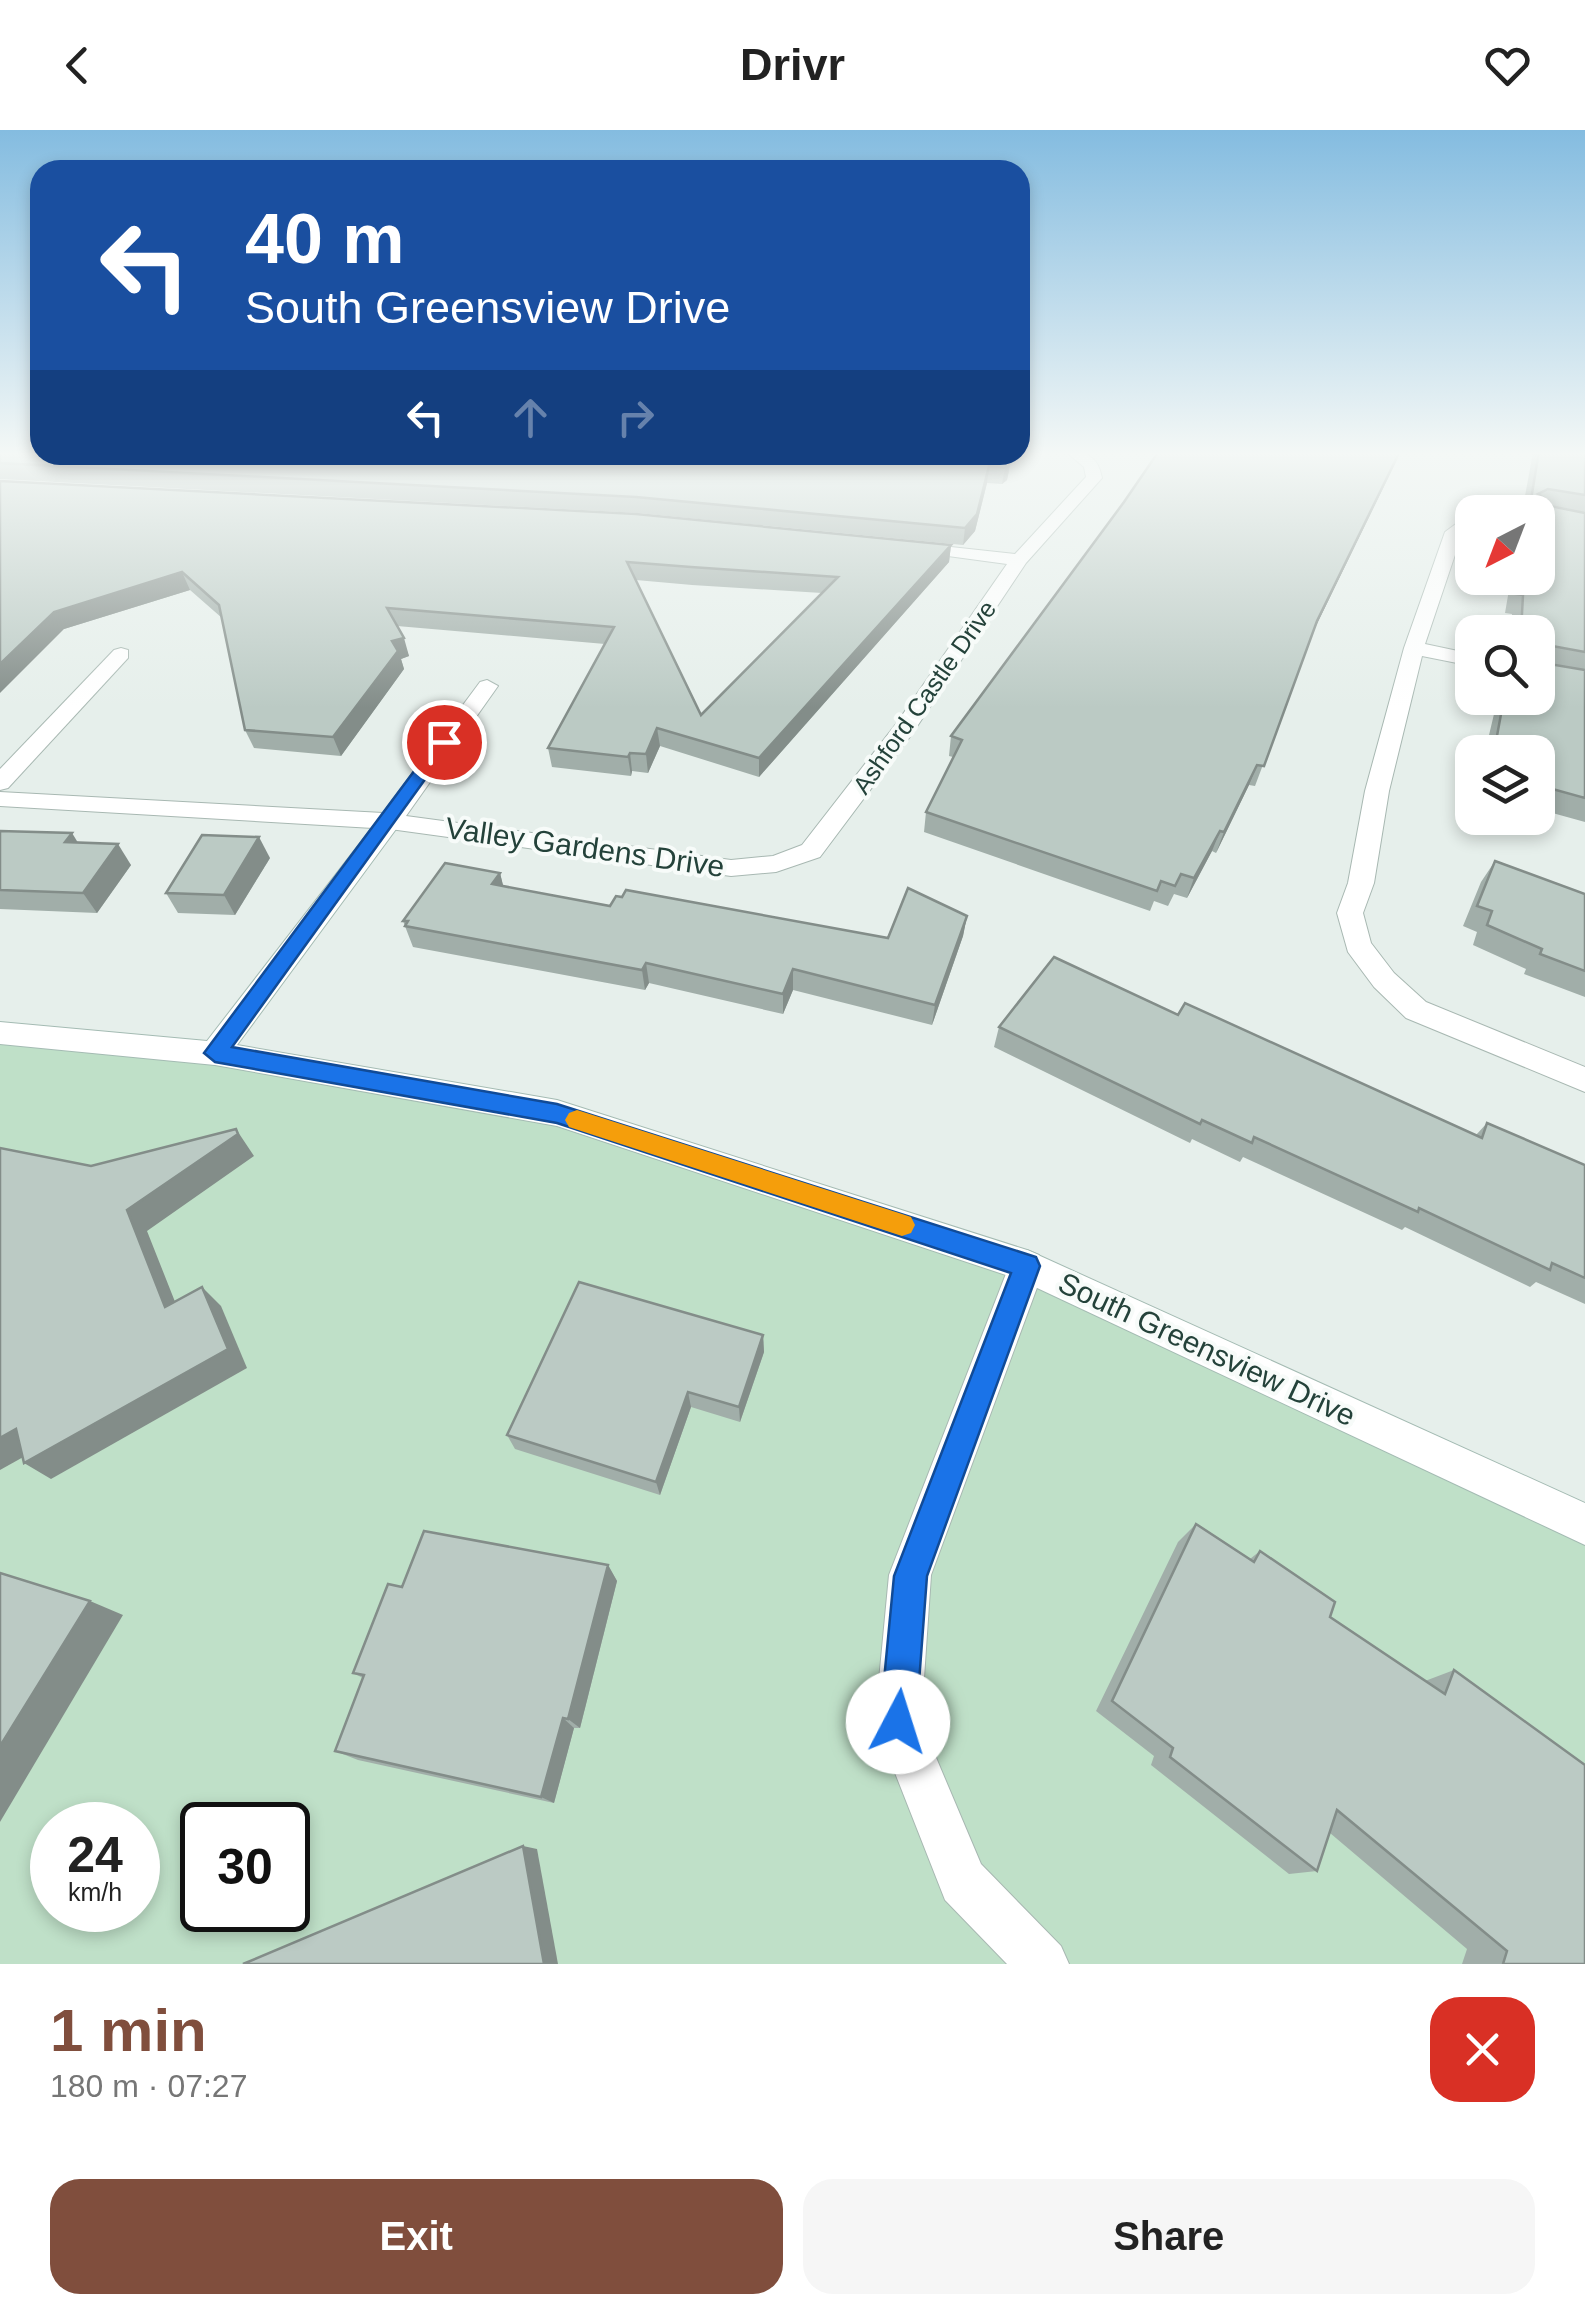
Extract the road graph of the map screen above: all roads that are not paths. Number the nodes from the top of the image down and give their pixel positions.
1 (1041, 537) edge
2 (1452, 537) edge
3 (882, 543) edge
4 (1020, 560) junction
5 (1414, 648) junction
6 (121, 654) dead end
7 (1455, 656) edge
8 (487, 686) dead end
9 (0, 783) edge
10 (0, 799) edge
11 (847, 807) joint
12 (390, 820) junction
13 (0, 1033) edge
14 (215, 1053) junction
15 (1585, 1080) edge
16 (1027, 1266) junction
17 (1585, 1524) edge
18 (1044, 1964) edge

1 - 4 street, Ashford Castle Drive
2 - 5 street
3 - 4 street
4 - 11 street, Ashford Castle Drive
5 - 7 street
5 - 15 street
6 - 9 street
8 - 12 street
10 - 12 street, Valley Gardens Drive
11 - 12 street, Valley Gardens Drive
12 - 14 street
13 - 14 street, South Greensview Drive
14 - 16 street, South Greensview Drive
16 - 17 street, South Greensview Drive
16 - 18 street

